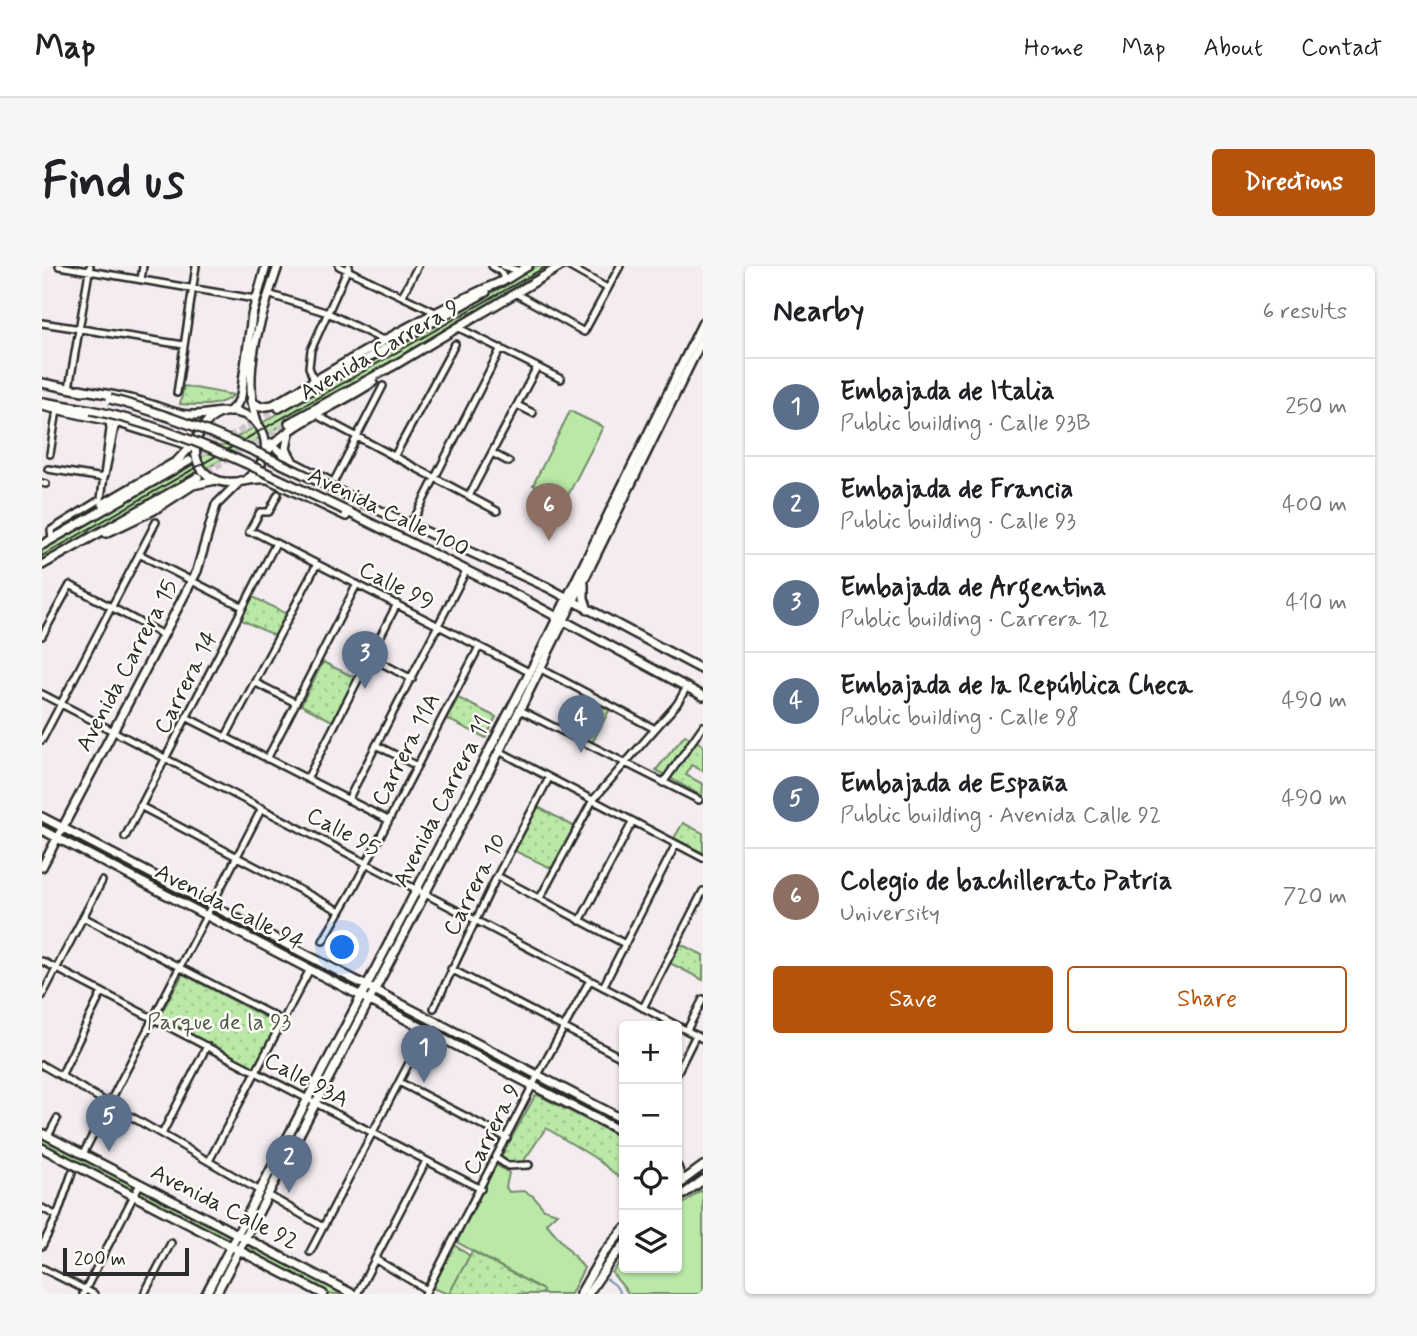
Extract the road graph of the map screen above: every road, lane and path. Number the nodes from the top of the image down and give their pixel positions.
1 (59, 266) edge
2 (143, 266) edge
3 (196, 266) edge
4 (266, 266) edge
5 (278, 266) edge
6 (339, 266) edge
7 (418, 266) edge
8 (492, 266) edge
9 (503, 266) edge
10 (528, 266) edge
11 (561, 266) edge
12 (568, 266) edge
13 (620, 266) edge
14 (348, 268) edge
15 (90, 269) edge
16 (520, 271) junction
17 (141, 280) junction
18 (505, 280) junction
19 (192, 288) junction
20 (607, 288) junction
21 (514, 293) junction
22 (268, 294) junction
23 (402, 296) junction
24 (255, 299) junction
25 (328, 313) junction
26 (438, 313) junction
27 (475, 316) junction
28 (703, 322) edge
29 (42, 323) edge
30 (457, 327) junction
31 (79, 329) junction
32 (473, 334) junction
33 (703, 338) edge
34 (385, 341) junction
35 (455, 344) dead end
36 (184, 345) junction
37 (501, 348) junction
38 (537, 367) junction
39 (561, 379) dead end
40 (314, 381) junction
41 (42, 383) edge
42 (383, 386) dead end
43 (69, 388) junction
44 (79, 389) junction
45 (177, 393) dead end
46 (251, 401) junction
47 (42, 404) edge
48 (517, 405) junction
49 (279, 408) tunnel mouth
50 (57, 410) junction
51 (227, 412) junction
52 (533, 413) dead end
53 (320, 417) dead end
54 (109, 420) junction
55 (119, 423) junction
56 (258, 424) junction
57 (290, 427) junction
58 (264, 435) junction
59 (357, 437) junction
60 (169, 438) junction
61 (272, 444) junction
62 (194, 445) junction
63 (266, 452) junction
64 (492, 453) junction
65 (50, 454) dead end
66 (394, 457) junction
67 (177, 461) junction
68 (189, 461) tunnel mouth
69 (509, 462) dead end
70 (295, 464) junction
71 (48, 469) dead end
72 (198, 477) tunnel mouth
73 (104, 478) junction
74 (435, 478) junction
75 (216, 480) junction
76 (242, 481) junction
77 (333, 483) joint
78 (278, 494) dead end
79 (469, 496) junction
80 (112, 497) junction
81 (101, 499) junction
82 (497, 511) dead end
83 (83, 520) junction
84 (156, 522) dead end
85 (410, 522) junction
86 (51, 539) junction
87 (83, 543) junction
88 (276, 544) junction
89 (42, 545) edge
90 (412, 545) junction
91 (139, 554) junction
92 (42, 565) edge
93 (317, 565) junction
94 (466, 571) junction
95 (579, 572) junction
96 (585, 579) junction
97 (191, 581) junction
98 (357, 584) junction
99 (552, 590) junction
100 (570, 600) junction
101 (397, 604) junction
102 (111, 607) junction
103 (243, 607) junction
104 (589, 611) junction
105 (561, 619) junction
106 (439, 626) junction
107 (42, 635) edge
108 (163, 635) junction
109 (479, 646) junction
110 (370, 657) junction
111 (541, 669) junction
112 (703, 670) edge
113 (529, 672) junction
114 (412, 679) junction
115 (256, 683) junction
116 (687, 687) junction
117 (42, 694) edge
118 (703, 695) edge
119 (296, 703) junction
120 (61, 704) junction
121 (520, 710) junction
122 (186, 717) junction
123 (703, 726) edge
124 (655, 729) junction
125 (113, 731) junction
126 (225, 738) junction
127 (42, 740) edge
128 (376, 745) junction
129 (499, 751) junction
130 (164, 759) junction
131 (267, 759) junction
132 (625, 764) junction
133 (416, 765) junction
134 (549, 778) junction
135 (307, 779) junction
136 (663, 783) junction
137 (348, 800) junction
138 (593, 800) junction
139 (699, 800) dead end
140 (140, 806) junction
141 (262, 808) junction
142 (42, 817) edge
143 (388, 820) junction
144 (633, 821) junction
145 (63, 828) junction
146 (42, 830) edge
147 (125, 837) dead end
148 (57, 838) junction
149 (676, 844) junction
150 (237, 857) junction
151 (703, 858) edge
152 (366, 862) junction
153 (42, 867) edge
154 (498, 876) junction
155 (102, 881) dead end
156 (418, 889) junction
157 (703, 891) edge
158 (426, 894) junction
159 (540, 898) junction
160 (212, 906) junction
161 (340, 911) junction
162 (207, 916) junction
163 (83, 917) junction
164 (475, 920) junction
165 (580, 921) junction
166 (323, 941) dead end
167 (625, 944) junction
168 (42, 961) edge
169 (180, 967) junction
170 (57, 968) junction
171 (310, 969) junction
172 (451, 969) junction
173 (590, 980) junction
174 (603, 987) junction
175 (371, 988) junction
176 (102, 992) junction
177 (42, 996) edge
178 (366, 998) junction
179 (703, 999) edge
180 (433, 1008) dead end
181 (643, 1008) junction
182 (152, 1017) junction
183 (283, 1021) junction
184 (564, 1027) junction
185 (687, 1030) junction
186 (695, 1035) junction
187 (703, 1039) edge
188 (419, 1042) dead end
189 (207, 1046) junction
190 (619, 1056) edge
191 (682, 1062) edge
192 (42, 1065) edge
193 (256, 1072) junction
194 (538, 1075) junction
195 (61, 1076) junction
196 (398, 1082) junction
197 (533, 1085) junction
198 (307, 1098) junction
199 (316, 1103) junction
200 (108, 1104) junction
201 (619, 1117) edge
202 (57, 1119) dead end
203 (619, 1130) edge
204 (372, 1133) junction
205 (45, 1134) edge
206 (162, 1134) junction
207 (507, 1138) junction
208 (42, 1148) edge
209 (83, 1154) junction
210 (496, 1158) junction
211 (209, 1161) junction
212 (425, 1161) junction
213 (529, 1165) dead end
214 (701, 1167) edge
215 (682, 1168) edge
216 (72, 1173) dead end
217 (703, 1180) edge
218 (682, 1181) edge
219 (140, 1184) junction
220 (682, 1187) edge
221 (481, 1189) junction
222 (264, 1193) junction
223 (685, 1193) junction
224 (682, 1195) edge
225 (134, 1196) junction
226 (42, 1208) edge
227 (57, 1216) junction
228 (323, 1227) junction
229 (237, 1234) junction
230 (619, 1235) edge
231 (245, 1238) junction
232 (171, 1243) dead end
233 (42, 1246) edge
234 (231, 1246) junction
235 (239, 1250) junction
236 (310, 1252) dead end
237 (619, 1252) edge
238 (375, 1259) junction
239 (42, 1268) edge
240 (84, 1292) edge
241 (426, 1292) edge
242 (94, 1294) edge
243 (144, 1294) edge
244 (206, 1294) edge
245 (216, 1294) edge
246 (323, 1294) edge
247 (355, 1294) edge
248 (580, 1294) edge
249 (588, 1294) edge

1 - 15 street
2 - 17 street
3 - 19 street
4 - 24 main road
5 - 22 main road
6 - 14 street
7 - 23 street
8 - 18 street
9 - 16 street
10 - 16 main road, Avenida Carrera 9
11 - 21 main road, Avenida Carrera 9
12 - 20 street
13 - 20 street
14 - 23 street
14 - 25 street
15 - 17 street
15 - 31 street
16 - 18 main road, Avenida Carrera 9
17 - 19 street
18 - 26 main road
18 - 49 main road, Avenida Carrera 9
19 - 24 street
19 - 36 street
20 - 21 street
21 - 27 main road, Avenida Carrera 9
22 - 25 street
22 - 46 main road
23 - 26 street
24 - 51 main road
25 - 34 street
25 - 40 street
26 - 34 main road
27 - 30 main road, Avenida Carrera 9
27 - 32 street
28 - 95 main road, Avenida Carrera 11
29 - 31 street
30 - 32 street
30 - 57 main road, Avenida Carrera 9
31 - 36 street
31 - 43 street
32 - 37 street
33 - 96 main road, Avenida Carrera 11
34 - 40 main road
35 - 66 street
36 - 45 street
37 - 38 street
37 - 74 street
38 - 39 street
38 - 48 street
40 - 46 main road
41 - 43 main road, Avenida Calle 100
42 - 59 street
43 - 44 main road, Avenida Calle 100
44 - 51 main road
44 - 85 main road, Avenida Calle 100, bridge
46 - 56 main road
47 - 50 main road
47 - 90 main road, Avenida Calle 100, bridge
48 - 52 street
48 - 64 street
50 - 54 main road
50 - 65 street
51 - 56 main road
51 - 62 main road
53 - 59 street
54 - 55 main road
54 - 73 street
55 - 60 main road
55 - 73 street
56 - 58 main road
57 - 61 main road, Avenida Carrera 9
57 - 70 main road
58 - 61 main road
58 - 63 main road
59 - 66 street
59 - 77 street
60 - 62 main road
60 - 67 main road
61 - 63 main road, Avenida Carrera 9
61 - 70 main road
62 - 67 main road
62 - 75 main road
63 - 76 main road
64 - 69 street
64 - 79 street
66 - 74 street
67 - 80 main road
68 - 83 main road
70 - 77 main road
71 - 73 street
72 - 87 main road
73 - 81 street
74 - 79 street
74 - 85 street
75 - 76 main road
75 - 87 main road
76 - 90 main road
76 - 97 main road, Avenida Carrera 15
78 - 88 street, Calle 99
79 - 82 street
80 - 81 main road
80 - 83 main road
81 - 86 street
83 - 86 main road
84 - 91 street
85 - 99 main road, Avenida Calle 100
86 - 89 main road
87 - 92 main road
88 - 93 street, Calle 99
88 - 103 street, Carrera 14
90 - 94 main road, Avenida Calle 100
91 - 97 street
91 - 102 street
93 - 98 street, Calle 99
93 - 115 street
94 - 105 main road, Avenida Calle 100
94 - 106 street
95 - 99 main road
95 - 100 main road, Avenida Carrera 11
96 - 100 main road, Avenida Carrera 11
96 - 104 main road
97 - 103 street
97 - 108 main road, Avenida Carrera 15
98 - 101 street, Calle 99
98 - 119 street
99 - 100 main road, Avenida Calle 100
100 - 104 main road, Avenida Calle 100
100 - 105 main road, Avenida Carrera 11
101 - 106 street, Calle 99
101 - 110 street
102 - 107 street
102 - 108 street
102 - 120 street
103 - 122 street, Carrera 14
104 - 112 main road, Avenida Calle 100
105 - 111 main road, Avenida Carrera 11
105 - 113 main road, Avenida Carrera 11
105 - 116 main road, Avenida Calle 100
106 - 109 street, Calle 99
106 - 114 street
108 - 125 main road, Avenida Carrera 15
109 - 113 street, Calle 99
109 - 133 street, Carrera 11A
110 - 114 street
110 - 135 street
111 - 121 main road, Avenida Carrera 11
111 - 124 street
113 - 156 main road, Avenida Carrera 11
114 - 128 street
115 - 119 street
115 - 126 street
116 - 118 main road, Avenida Calle 100
116 - 124 street
117 - 120 street, Calle 95
119 - 131 street
120 - 125 street, Calle 95
120 - 127 street
121 - 129 main road, Avenida Carrera 11
121 - 132 street
122 - 126 street
122 - 130 street, Carrera 14
123 - 136 street
124 - 132 street
125 - 130 street, Calle 95
125 - 145 main road, Avenida Carrera 15
126 - 131 street
128 - 133 street
128 - 137 street
129 - 134 street
129 - 158 main road, Avenida Carrera 11
130 - 140 street, Carrera 14
130 - 141 street, Calle 95
131 - 135 street
132 - 136 street
132 - 138 street
133 - 143 street, Carrera 11A
134 - 138 street
134 - 154 street, Carrera 10
135 - 137 street
136 - 139 street
137 - 143 street
138 - 144 street
138 - 159 street
140 - 147 street, Carrera 14
140 - 150 street
141 - 150 street
141 - 152 street, Calle 95
142 - 145 main road, Avenida Calle 94
143 - 152 street, Carrera 11A
144 - 149 street
144 - 165 street
145 - 148 main road, Avenida Carrera 15
145 - 160 main road, Avenida Calle 94
146 - 148 main road, Avenida Calle 94
148 - 153 main road, Avenida Carrera 15
148 - 162 main road, Avenida Calle 94
149 - 151 street
149 - 167 street
150 - 160 street
150 - 161 street
152 - 156 street, Calle 95
152 - 161 street, Carrera 11A
154 - 159 street
154 - 164 street, Carrera 10
155 - 163 street
156 - 158 street, Calle 95
156 - 175 main road, Avenida Carrera 11
157 - 181 street
158 - 164 street, Calle 95
158 - 175 main road, Avenida Carrera 11
159 - 165 street
160 - 162 street
160 - 175 main road, Avenida Calle 94
161 - 166 street, Carrera 11A
162 - 169 street
162 - 171 main road, Avenida Calle 94
163 - 169 street
163 - 170 street
164 - 172 street, Carrera 10
164 - 173 street, Calle 95
165 - 167 street
167 - 174 street
168 - 170 street, Calle 93A
169 - 182 street
169 - 183 street
170 - 176 street, Calle 93A
170 - 177 street
171 - 178 main road, Avenida Calle 94
171 - 183 street
172 - 180 street, Carrera 10
172 - 184 street
173 - 174 street, Calle 95
173 - 184 street, Carrera 9
174 - 181 street, Calle 95
175 - 178 main road, Avenida Carrera 11
175 - 194 main road, Avenida Calle 94
176 - 182 street, Calle 93A
176 - 195 street
178 - 197 main road, Avenida Calle 94
178 - 198 main road, Avenida Carrera 11
178 - 199 main road, Avenida Carrera 11
179 - 185 street
181 - 185 street, Calle 95
182 - 189 street, Calle 93A
182 - 200 street
183 - 193 street
184 - 190 street
184 - 194 street, Carrera 9
185 - 186 street, Calle 95
186 - 187 street, Calle 95
186 - 191 street
188 - 196 street
189 - 193 street, Calle 93A
189 - 206 street
192 - 195 street
193 - 198 street, Calle 93A
193 - 211 street
194 - 197 street, Carrera 9
194 - 201 main road, Avenida Calle 94
195 - 200 street
196 - 204 street
196 - 207 street
197 - 203 main road, Avenida Calle 94
197 - 207 street, Carrera 9
198 - 199 street, Calle 93A
198 - 222 main road, Avenida Carrera 11
199 - 204 street, Calle 93A
199 - 222 main road, Avenida Carrera 11
200 - 206 street
200 - 209 street
202 - 205 street
204 - 212 street, Calle 93A
204 - 228 street
205 - 209 main road, Avenida Calle 92
206 - 211 street
207 - 210 street, Carrera 9
208 - 225 main road, Avenida Calle 92
209 - 219 main road, Avenida Calle 92
210 - 213 street
210 - 221 street, Carrera 9
211 - 222 street
212 - 221 street, Calle 93A
212 - 238 street
214 - 215 main road
214 - 218 main road
216 - 227 street
217 - 223 main road
219 - 225 street
219 - 229 main road, Avenida Calle 92
220 - 223 main road
221 - 241 street, Carrera 9
222 - 228 street
222 - 229 main road, Avenida Carrera 11
222 - 231 main road, Avenida Carrera 11
223 - 224 main road
225 - 234 main road, Avenida Calle 92
225 - 240 street
226 - 227 street
227 - 233 street
228 - 236 street
229 - 231 main road, Avenida Calle 92
229 - 234 main road, Avenida Carrera 11
230 - 248 main road
231 - 235 main road, Avenida Carrera 11
231 - 247 main road, Avenida Calle 92
232 - 243 street
234 - 235 main road, Avenida Calle 92
234 - 244 main road, Avenida Carrera 11
235 - 245 main road, Avenida Carrera 11
235 - 246 main road, Avenida Calle 92
237 - 249 main road
238 - 241 street
238 - 247 street
239 - 240 street
240 - 242 street

